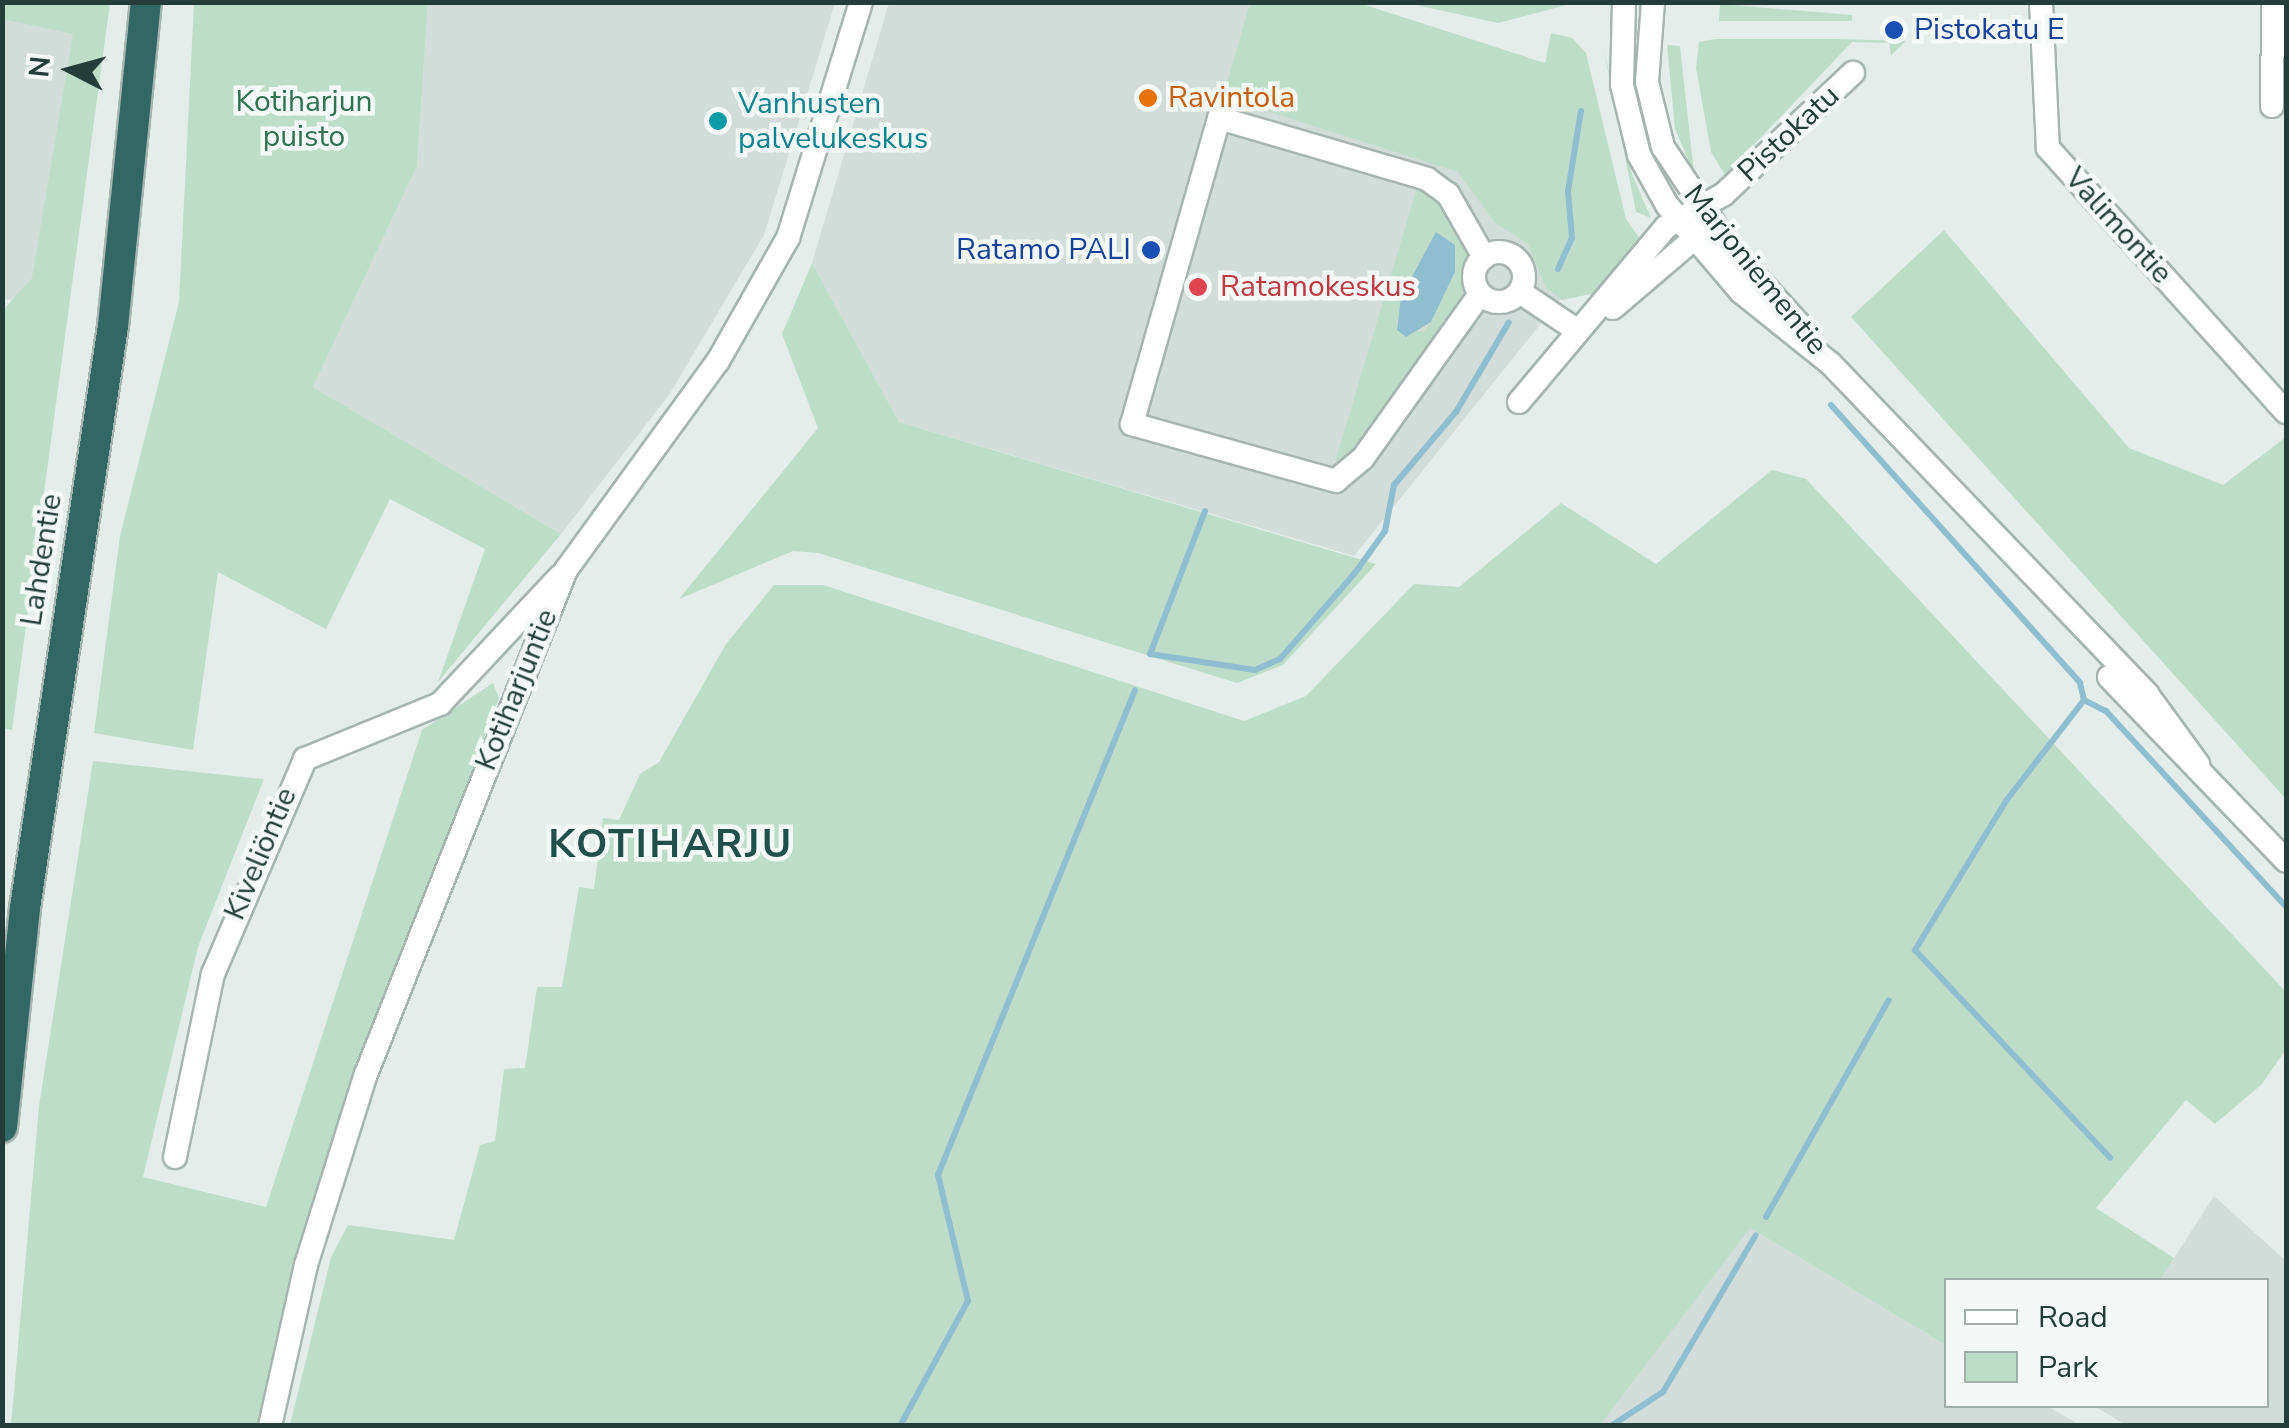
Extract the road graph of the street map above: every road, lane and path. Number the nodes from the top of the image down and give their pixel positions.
1 (146, 2) edge
2 (861, 2) edge
3 (1624, 2) edge
4 (1653, 2) edge
5 (2041, 2) edge
6 (2273, 2) edge
7 (1853, 73) dead end
8 (2272, 106) dead end
9 (1714, 207) junction
10 (1677, 218) junction
11 (1695, 240) junction
12 (1484, 257) junction
13 (1520, 292) junction
14 (1480, 294) junction
15 (1578, 332) junction
16 (1832, 364) junction
17 (1520, 402) dead end
18 (2286, 412) edge
19 (566, 570) junction
20 (2286, 862) edge
21 (2, 1127) edge
22 (174, 1156) dead end
23 (270, 1426) edge

1 - 21 highway, Lahdentie
2 - 19 street, Kotiharjuntie
3 - 10 street, Marjoniementie
4 - 9 street, Marjoniementie
5 - 18 street, Valimontie
6 - 8 street
7 - 9 street, Pistokatu
9 - 10 street
9 - 11 street, Pistokatu
9 - 16 street, Marjoniementie
10 - 11 street, Marjoniementie
10 - 15 street
11 - 15 street, Pistokatu
11 - 16 street, Marjoniementie
12 - 13 street
12 - 14 street
12 - 14 street
13 - 14 street
13 - 15 street
15 - 17 street
16 - 20 street, Marjoniementie
19 - 22 street, Kiveliöntie
19 - 23 street, Kotiharjuntie

